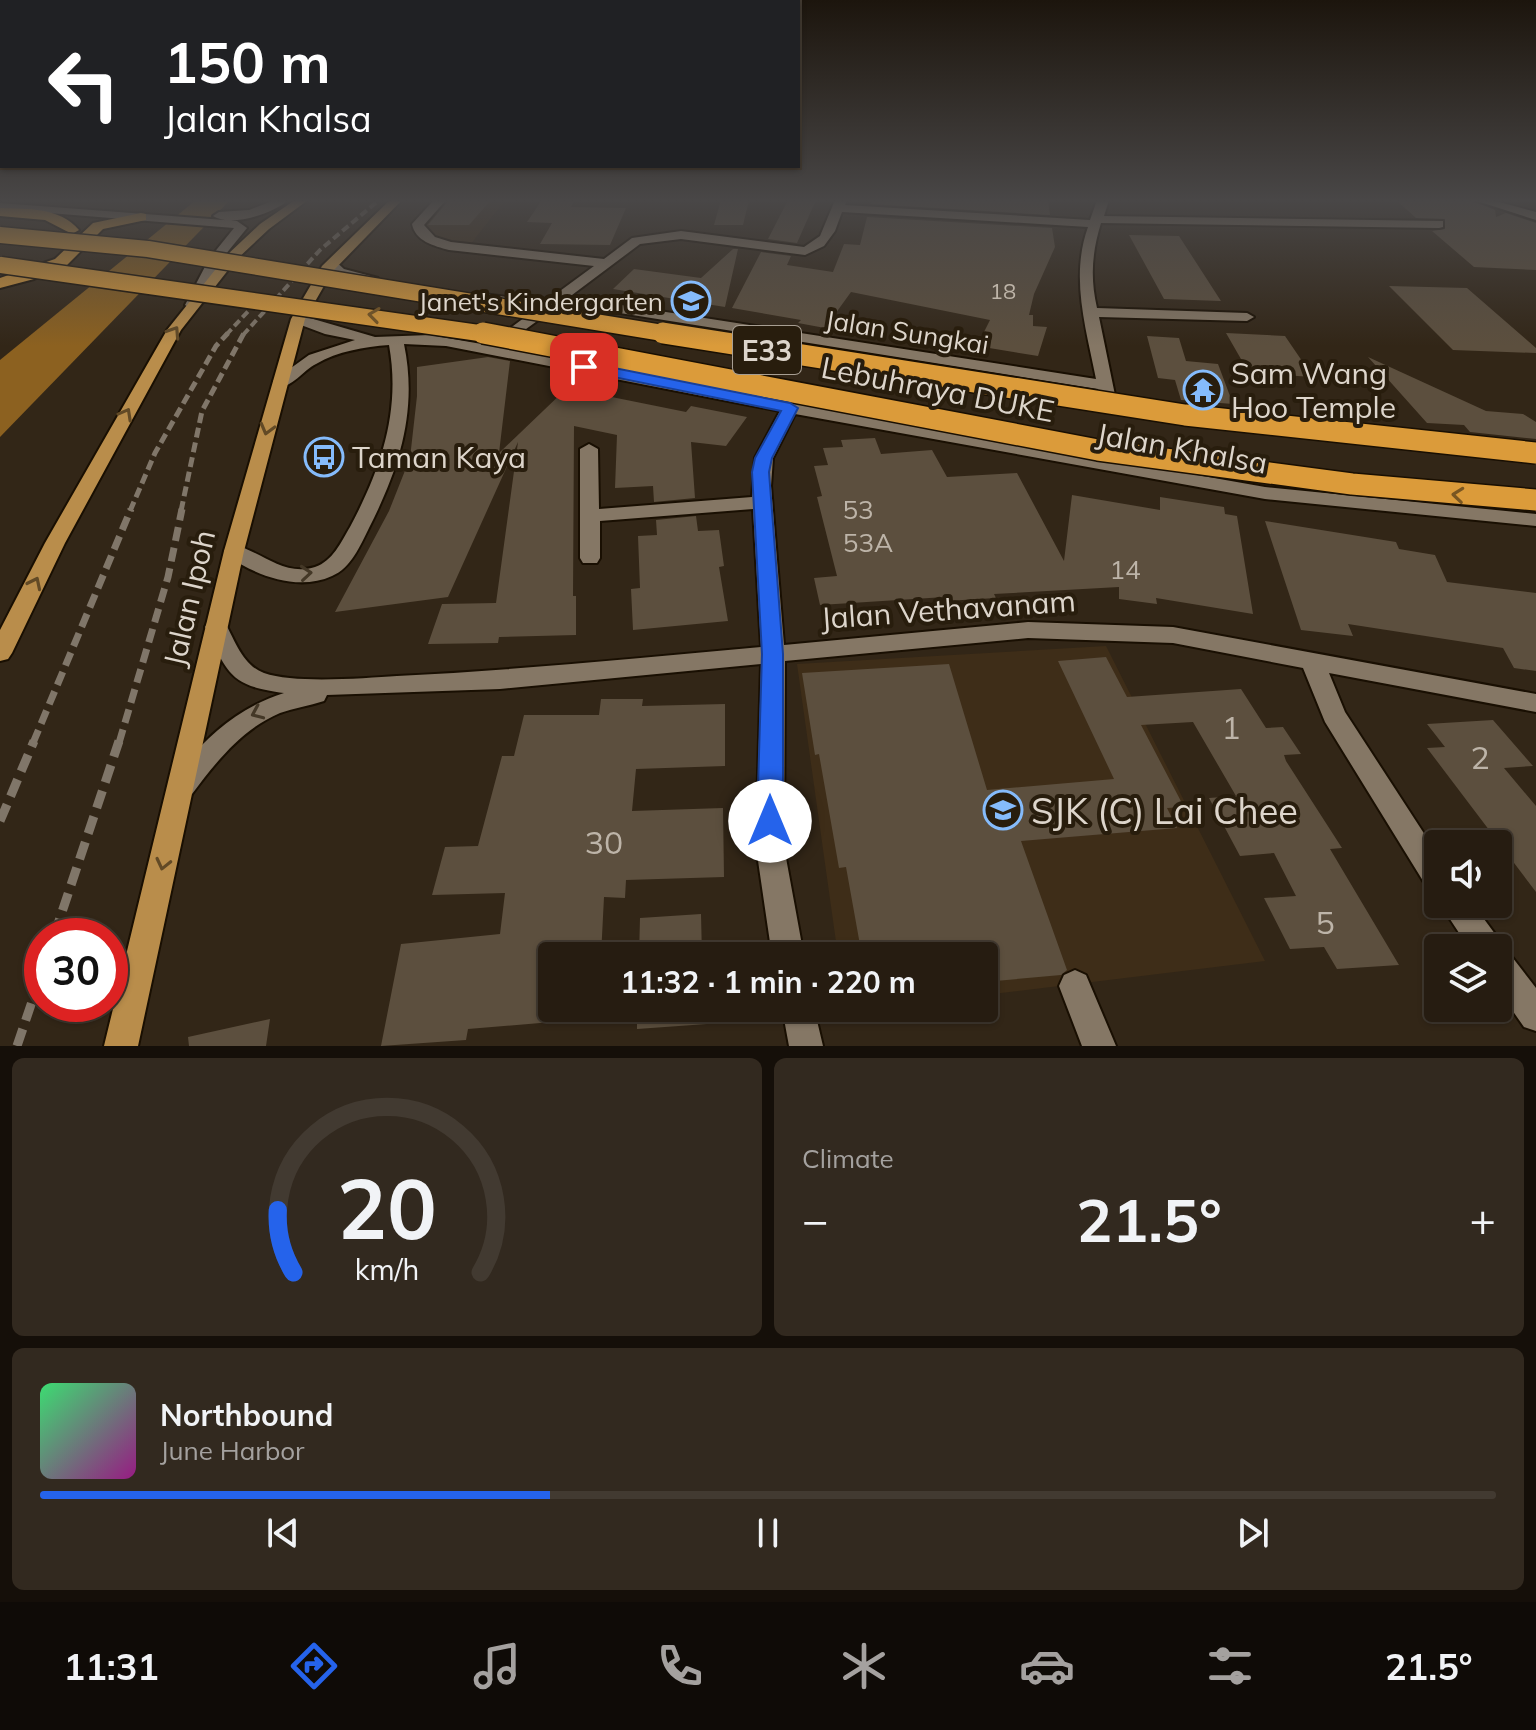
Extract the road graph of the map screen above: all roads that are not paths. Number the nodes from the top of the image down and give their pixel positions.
1 (67, 249) edge
2 (76, 249) edge
3 (146, 249) edge
4 (224, 249) edge
5 (240, 249) edge
6 (347, 249) edge
7 (479, 249) edge
8 (625, 249) edge
9 (785, 249) edge
10 (813, 249) edge
11 (1087, 249) edge
12 (333, 263) junction
13 (605, 263) junction
14 (0, 265) edge
15 (28, 276) junction
16 (0, 283) edge
17 (556, 303) junction
18 (192, 305) junction
19 (1091, 312) junction
20 (1247, 317) dead end
21 (298, 319) junction
22 (396, 341) junction
23 (491, 348) junction
24 (279, 384) junction
25 (1106, 390) junction
26 (790, 408) junction
27 (589, 449) dead end
28 (1536, 455) edge
29 (1536, 500) edge
30 (761, 502) junction
31 (590, 516) junction
32 (1536, 520) edge
33 (234, 551) junction
34 (590, 558) dead end
35 (216, 627) junction
36 (0, 653) edge
37 (773, 654) junction
38 (1312, 661) junction
39 (359, 687) junction
40 (1536, 703) edge
41 (180, 788) junction
42 (1424, 858) edge
43 (786, 942) edge
44 (1512, 983) edge
45 (1075, 986) dead end
46 (1536, 1015) edge
47 (801, 1022) edge
48 (121, 1046) edge
49 (806, 1046) edge
50 (1099, 1046) edge

1 - 15 highway
2 - 15 highway
3 - 28 highway, Lebuhraya DUKE / E33, bridge
4 - 18 street
5 - 18 main road
6 - 12 main road, Jalan Ipoh
7 - 13 street
8 - 13 street
9 - 10 street
11 - 19 street
12 - 17 street
12 - 21 main road, Jalan Ipoh
13 - 17 street
29 -> 14 highway, Lebuhraya DUKE / E33, bridge
15 - 16 highway
17 - 23 street
17 - 25 street
36 -> 18 main road
19 - 20 street
19 - 25 street
21 - 22 street, Jalan Khalsa
21 - 24 main road, Jalan Ipoh
22 - 23 street, Jalan Khalsa
22 - 24 street, Jalan Khalsa
33 -> 22 street
23 - 26 street, Jalan Khalsa
24 -> 33 main road, Jalan Ipoh
25 - 28 street
26 - 30 street
26 - 32 street, Jalan Khalsa
27 - 31 street
30 - 31 street
30 - 37 street
31 - 34 street
33 - 35 main road, Jalan Ipoh
35 - 39 street
35 - 41 main road, Jalan Ipoh
37 - 38 street, Jalan Vethavanam
37 - 39 street, Jalan Vethavanam
37 - 43 street
38 - 40 street, Jalan Vethavanam
38 - 42 street
39 -> 41 street
41 -> 48 main road, Jalan Ipoh
44 - 46 street
45 - 50 street
47 - 49 street

